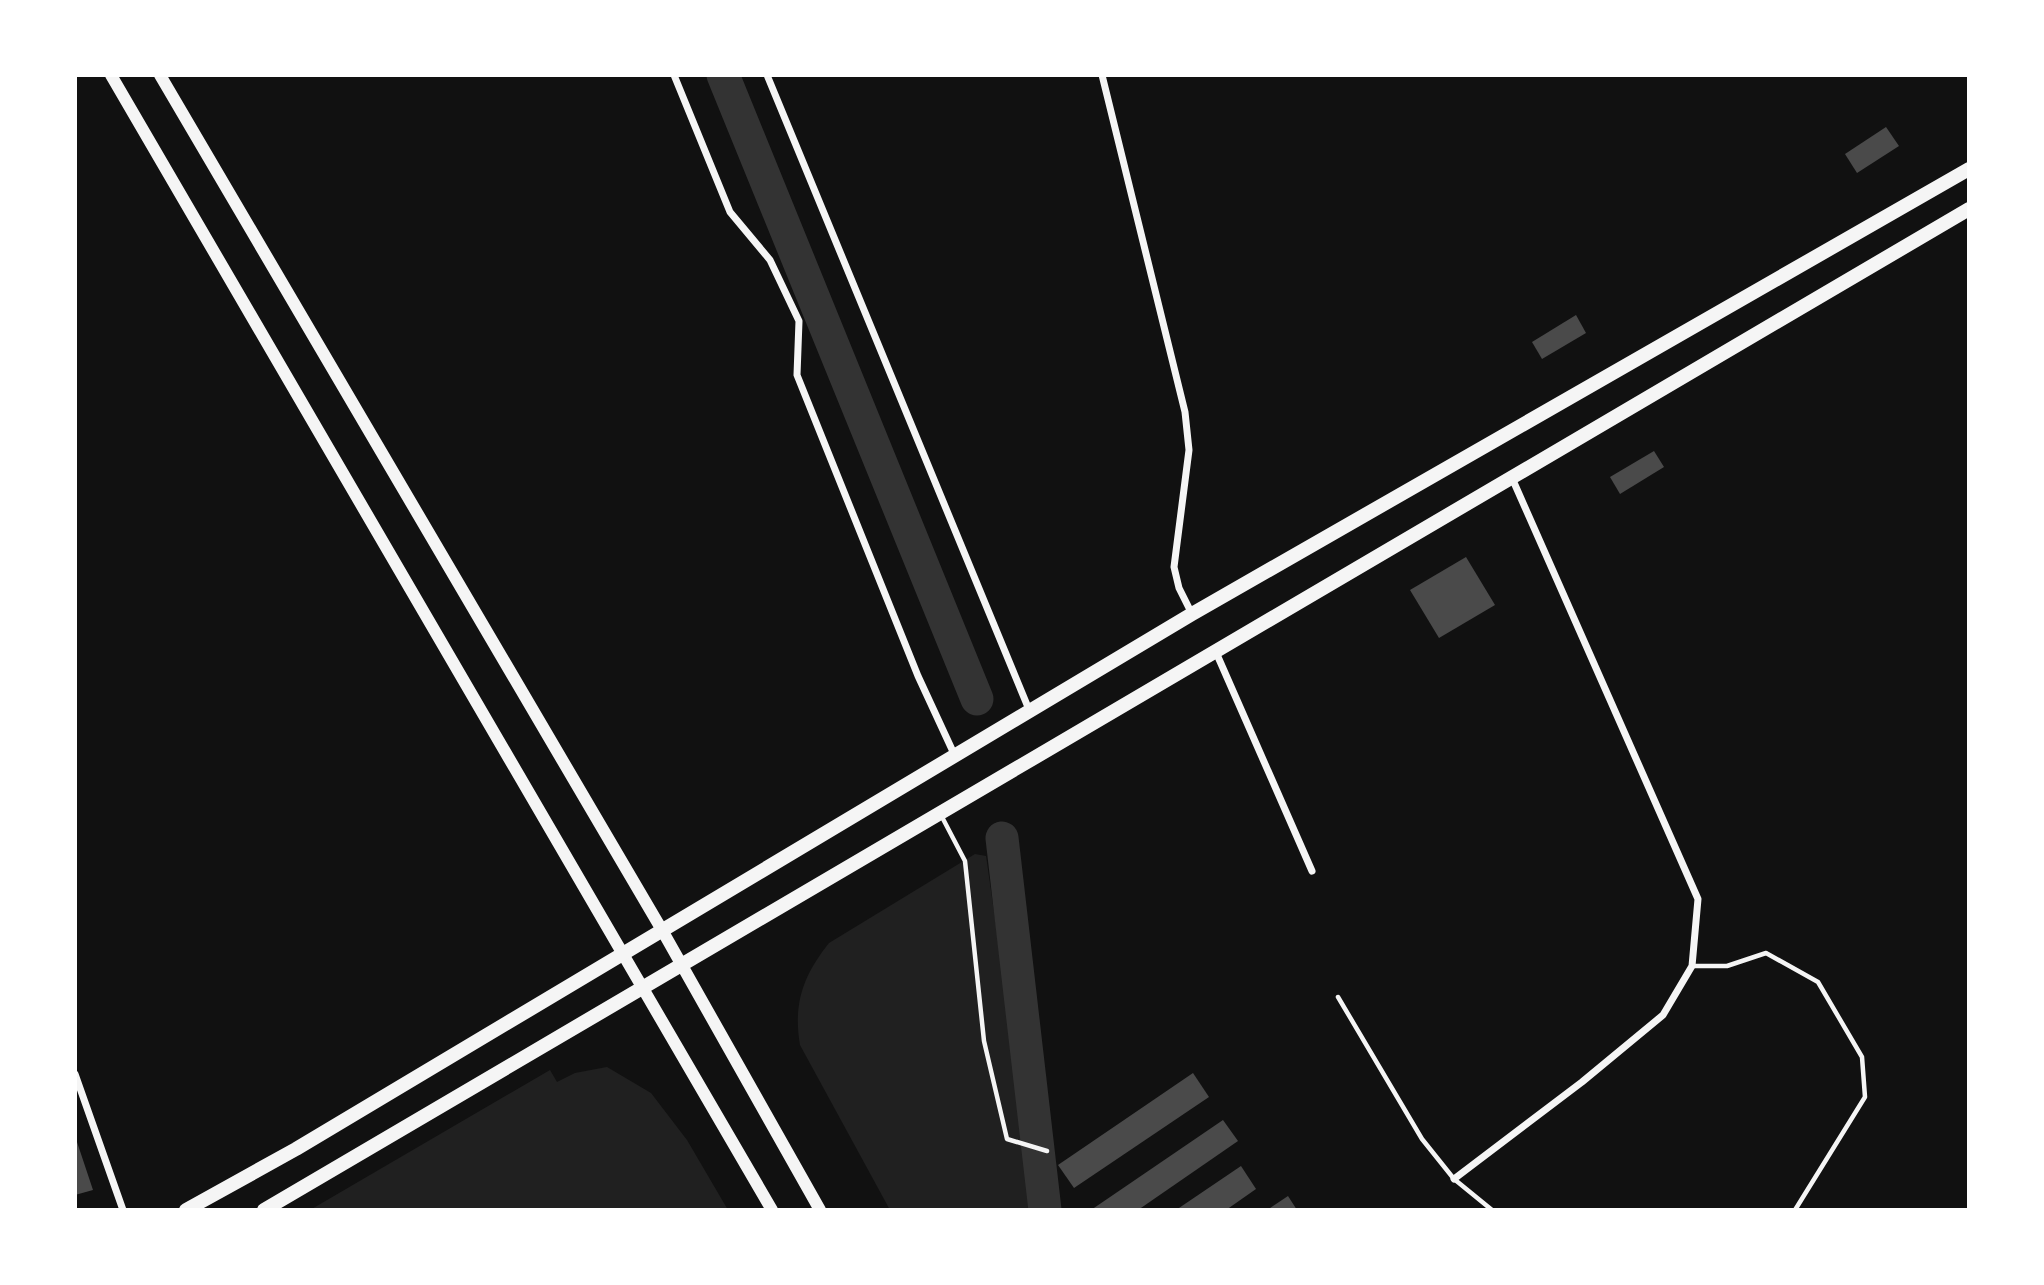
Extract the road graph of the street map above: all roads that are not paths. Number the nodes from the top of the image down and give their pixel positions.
1 (111, 75) edge
2 (160, 75) edge
3 (674, 75) edge
4 (767, 75) edge
5 (1102, 75) edge
6 (1969, 169) edge
7 (1969, 209) edge
8 (1511, 477) junction
9 (1192, 614) junction
10 (1215, 649) junction
11 (1031, 713) junction
12 (955, 756) junction
13 (940, 813) junction
14 (1312, 871) dead end
15 (662, 930) junction
16 (621, 954) junction
17 (682, 966) junction
18 (1692, 966) junction
19 (640, 989) junction
20 (1338, 997) dead end
21 (75, 1074) edge
22 (1047, 1152) dead end
23 (1454, 1179) junction
24 (123, 1210) edge
25 (186, 1210) edge
26 (264, 1210) edge
27 (772, 1210) edge
28 (820, 1210) edge
29 (1492, 1210) edge
30 (1795, 1210) edge

1 - 16 main road
2 - 15 main road
3 - 12 street
4 - 11 street
5 - 9 street
6 - 9 main road
7 - 8 main road
8 - 10 main road
8 - 18 street
9 - 11 main road
10 - 13 main road
10 - 14 street
11 - 12 main road
12 - 15 main road
13 - 17 main road
13 - 22 lane
15 - 16 main road
15 - 17 main road
16 - 19 main road
16 - 25 main road
17 - 19 main road
17 - 28 main road
18 - 23 street
18 - 30 lane
19 - 26 main road
19 - 27 main road
20 - 23 lane
21 - 24 street
23 - 29 lane

